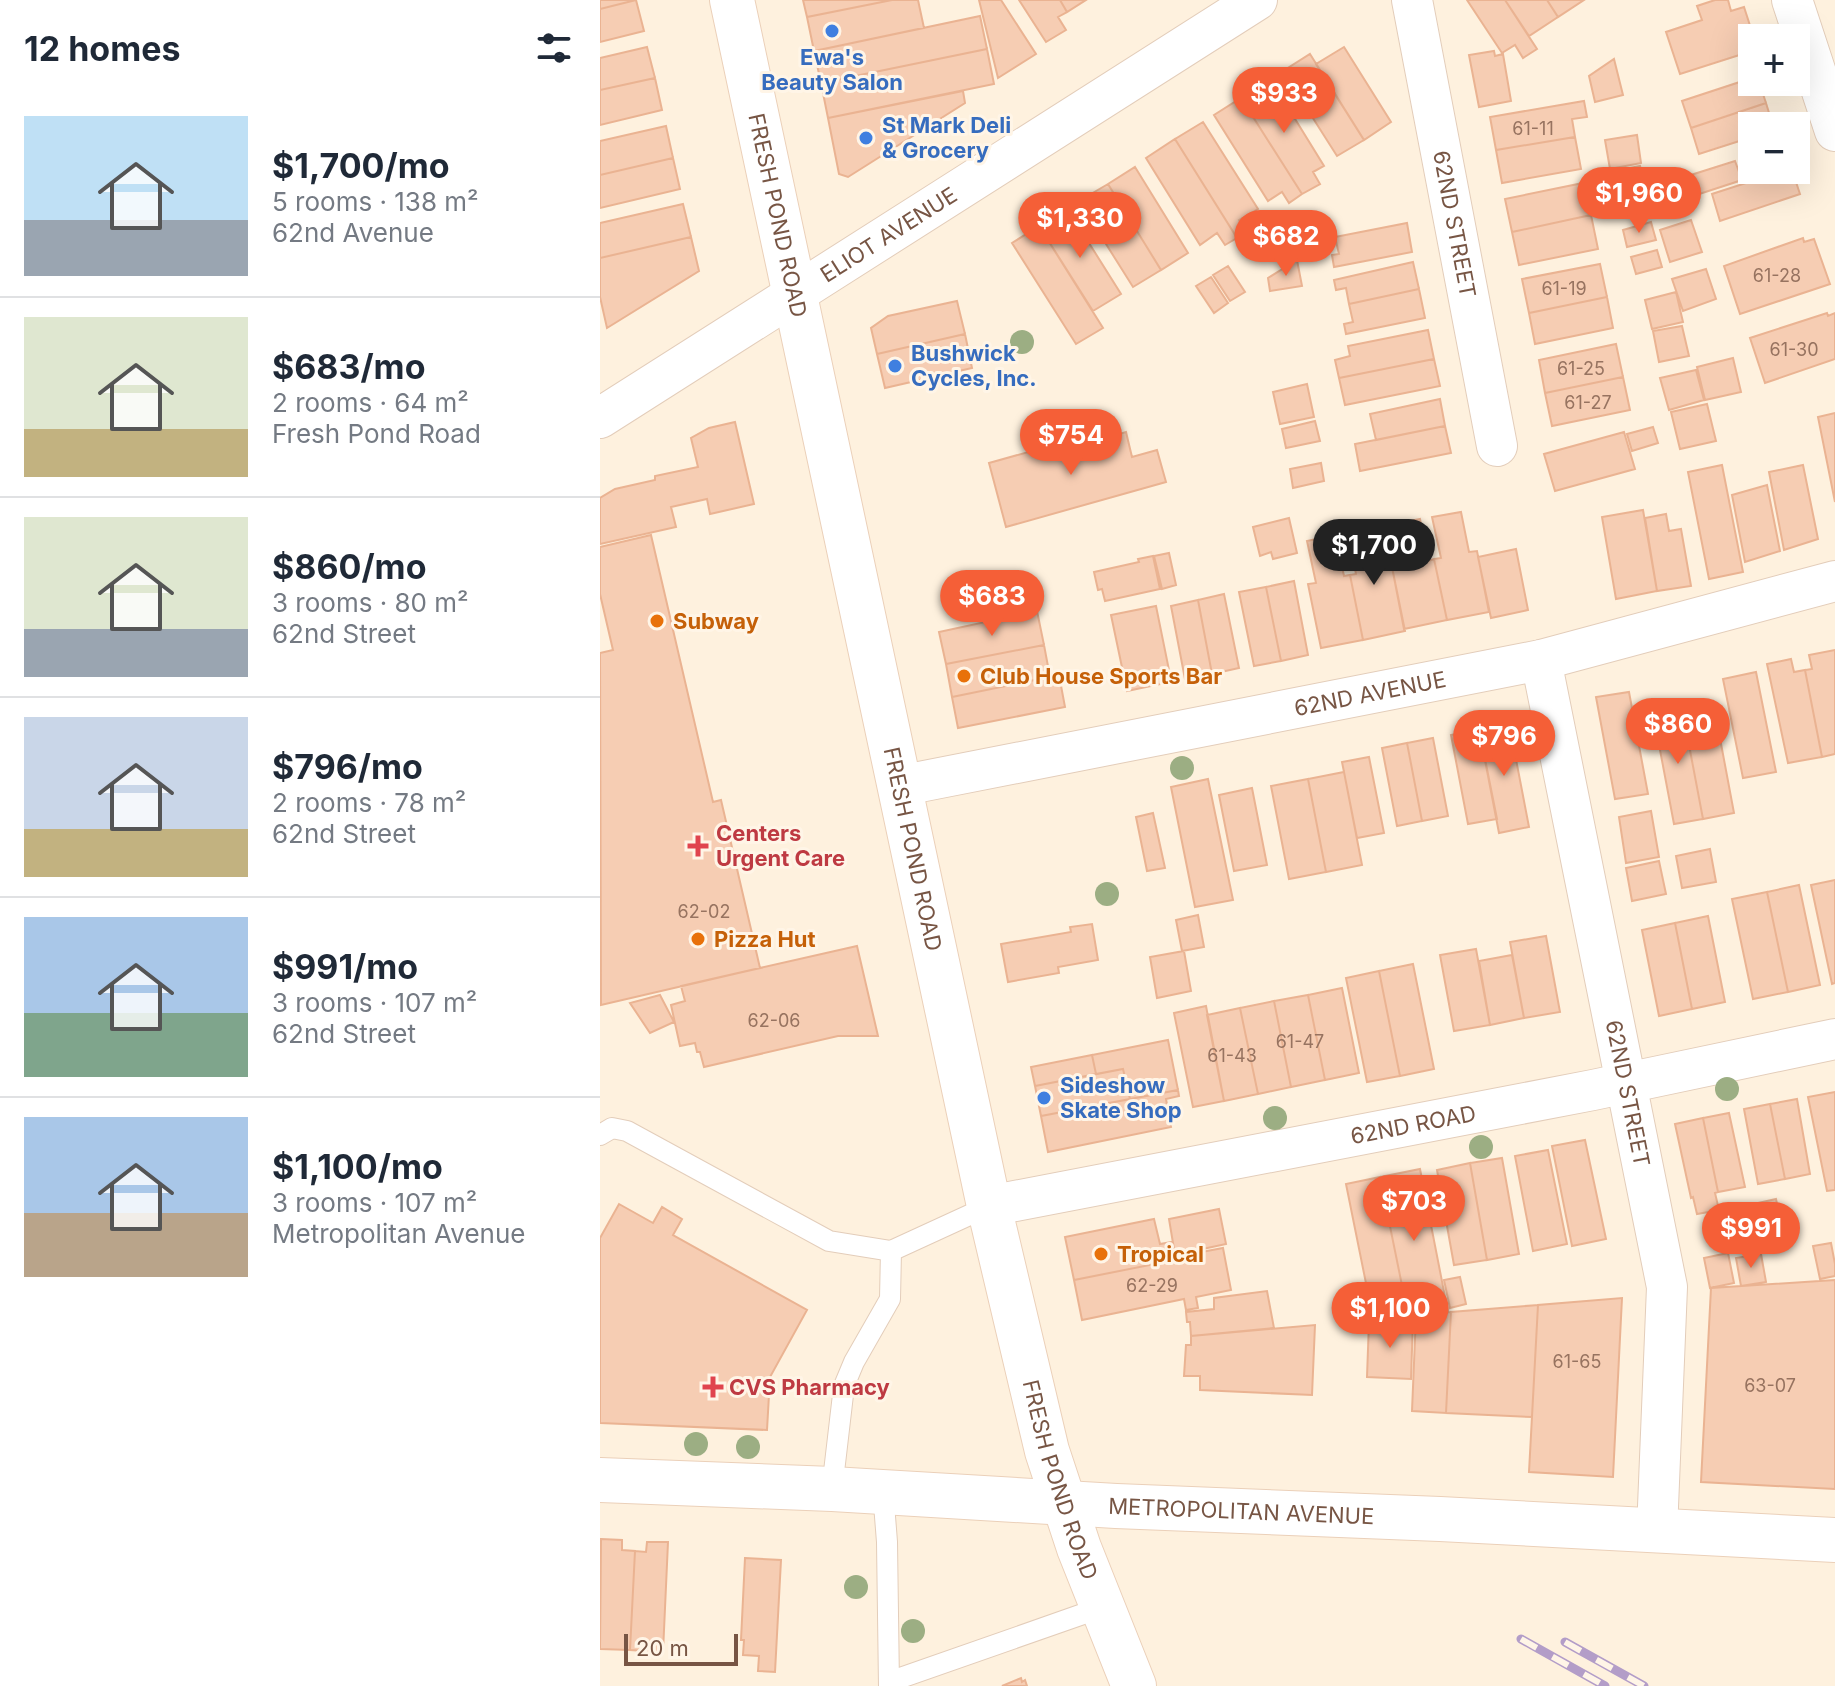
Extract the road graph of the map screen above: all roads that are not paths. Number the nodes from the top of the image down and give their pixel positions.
1 (732, 0) edge
2 (1257, 0) edge
3 (1412, 0) edge
4 (1792, 0) edge
5 (1835, 131) edge
6 (794, 296) junction
7 (600, 418) edge
8 (1497, 446) dead end
9 (1835, 581) edge
10 (1541, 660) junction
11 (899, 786) junction
12 (1835, 1039) edge
13 (1625, 1084) junction
14 (600, 1135) edge
15 (989, 1206) junction
16 (891, 1251) junction
17 (600, 1480) edge
18 (832, 1489) junction
19 (883, 1491) junction
20 (1064, 1502) junction
21 (1657, 1531) junction
22 (1835, 1540) edge
23 (1103, 1607) junction
24 (889, 1684) edge
25 (1134, 1686) edge

1 - 6 main road, FRESH POND ROAD
2 - 6 street, ELIOT AVENUE
3 - 8 street, 62ND STREET
4 - 5 street
6 - 7 street, ELIOT AVENUE
6 - 11 main road, FRESH POND ROAD
9 - 10 street, 62ND AVENUE
10 - 11 street, 62ND AVENUE
10 - 13 street, 62ND STREET
11 - 15 main road, FRESH POND ROAD
12 - 13 street, 62ND ROAD
13 - 15 street, 62ND ROAD
13 - 21 street, 62ND STREET
14 - 16 lane
15 - 16 lane
15 - 20 main road, FRESH POND ROAD
16 - 18 lane
17 - 18 main road, METROPOLITAN AVENUE
18 - 19 main road, METROPOLITAN AVENUE
19 - 20 main road, METROPOLITAN AVENUE
19 - 24 lane
20 - 21 main road, METROPOLITAN AVENUE
20 - 23 main road, FRESH POND ROAD
21 - 22 main road, METROPOLITAN AVENUE
23 - 24 lane
23 - 25 main road, FRESH POND ROAD

